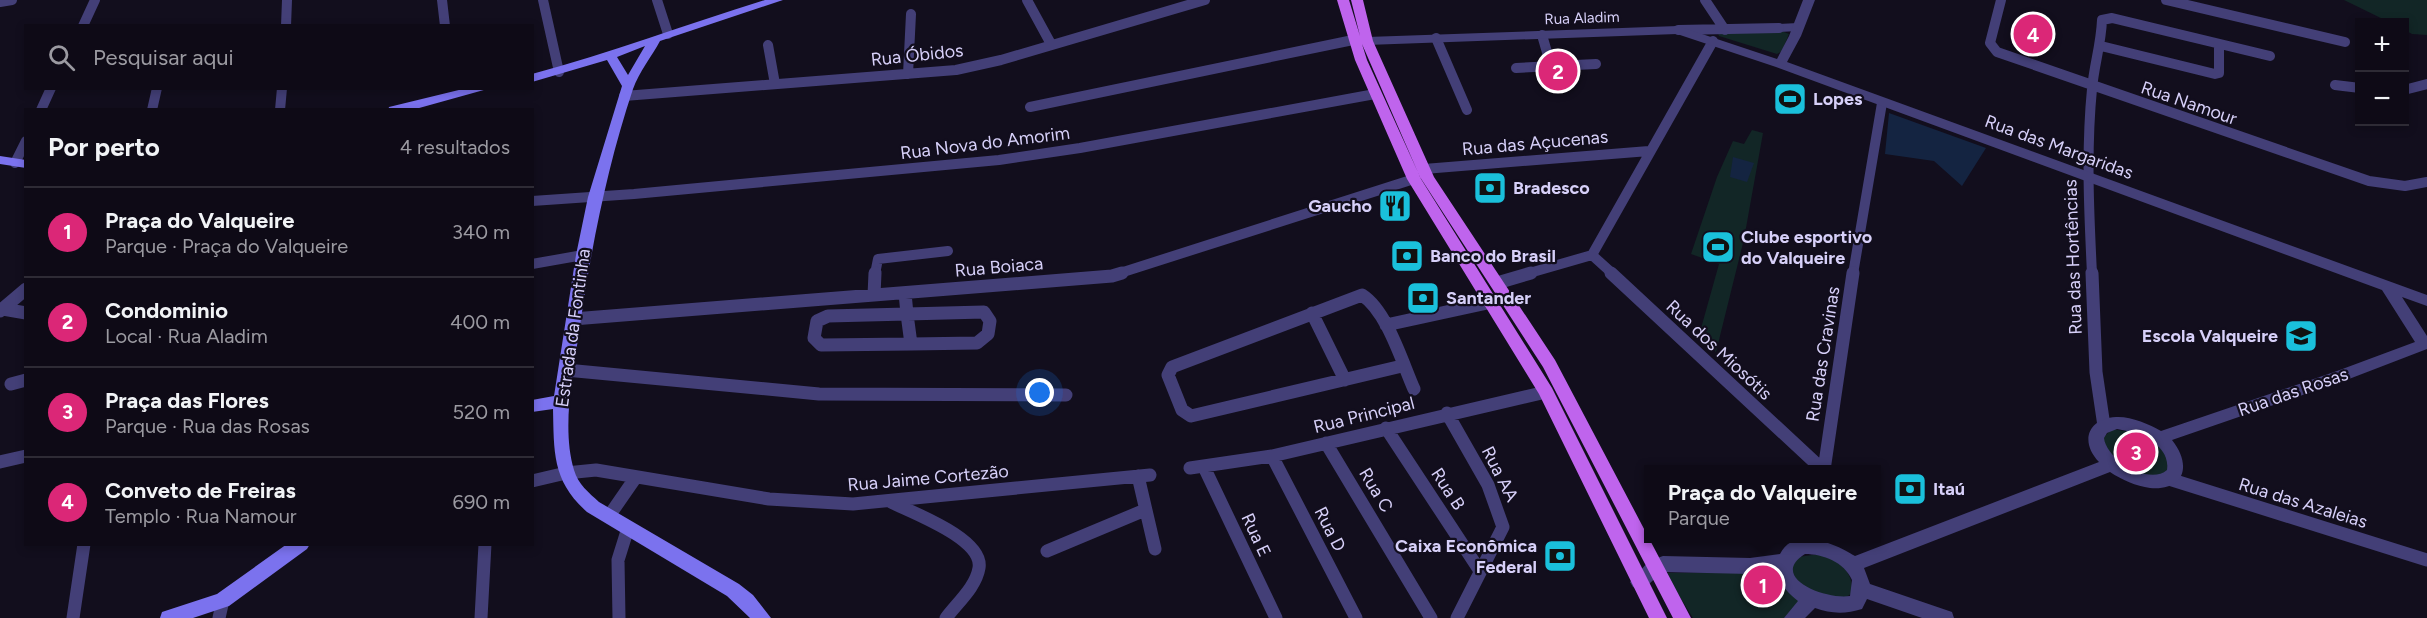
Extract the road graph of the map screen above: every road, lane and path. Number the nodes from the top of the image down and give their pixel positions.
1 (12, 0) edge
2 (95, 0) edge
3 (287, 0) edge
4 (442, 0) edge
5 (543, 0) edge
6 (657, 0) edge
7 (777, 0) edge
8 (1027, 0) edge
9 (1205, 0) edge
10 (1343, 0) edge
11 (1357, 0) edge
12 (1706, 0) edge
13 (1809, 0) edge
14 (2001, 0) edge
15 (2166, 0) edge
16 (0, 2) edge
17 (910, 14) dead end
18 (84, 24) edge
19 (286, 24) edge
20 (445, 24) edge
21 (1798, 27) junction
22 (1779, 28) joint
23 (1678, 30) junction
24 (1725, 30) junction
25 (668, 34) junction
26 (1542, 35) junction
27 (656, 38) junction
28 (1436, 38) junction
29 (1360, 40) junction
30 (1713, 42) junction
31 (2345, 42) dead end
32 (1051, 44) junction
33 (768, 45) dead end
34 (2219, 45) junction
35 (2101, 46) junction
36 (610, 55) junction
37 (2270, 56) dead end
38 (1596, 64) dead end
39 (1780, 64) junction
40 (1551, 66) junction
41 (1516, 68) dead end
42 (559, 72) junction
43 (908, 74) junction
44 (534, 78) edge
45 (775, 84) junction
46 (2427, 84) edge
47 (2335, 85) dead end
48 (2092, 87) junction
49 (2355, 87) edge
50 (2409, 89) edge
51 (50, 90) edge
52 (157, 90) edge
53 (282, 90) edge
54 (470, 90) edge
55 (626, 91) junction
56 (454, 92) edge
57 (1375, 94) junction
58 (1882, 103) junction
59 (413, 107) edge
60 (1030, 107) dead end
61 (42, 108) edge
62 (152, 108) edge
63 (280, 108) edge
64 (1467, 110) dead end
65 (24, 148) edge
66 (1649, 150) junction
67 (0, 160) edge
68 (20, 163) edge
69 (1419, 174) junction
70 (2088, 177) junction
71 (2427, 182) edge
72 (595, 197) junction
73 (534, 201) edge
74 (948, 251) dead end
75 (583, 255) junction
76 (1592, 255) junction
77 (534, 264) edge
78 (1497, 283) junction
79 (2386, 285) junction
80 (24, 291) edge
81 (905, 292) junction
82 (874, 295) junction
83 (2427, 301) edge
84 (1492, 302) junction
85 (1, 310) edge
86 (24, 313) edge
87 (906, 313) junction
88 (1311, 313) junction
89 (573, 319) junction
90 (1386, 326) junction
91 (911, 344) junction
92 (2426, 344) edge
93 (1402, 366) junction
94 (566, 370) junction
95 (1345, 380) junction
96 (24, 381) edge
97 (11, 384) dead end
98 (1414, 389) dead end
99 (1546, 392) junction
100 (1066, 395) dead end
101 (561, 402) junction
102 (534, 406) edge
103 (1447, 413) junction
104 (2104, 426) junction
105 (1386, 428) junction
106 (2159, 438) junction
107 (1326, 443) junction
108 (24, 456) edge
109 (1272, 456) junction
110 (0, 462) edge
111 (1818, 465) edge
112 (1824, 465) edge
113 (2110, 465) junction
114 (1197, 467) joint
115 (566, 472) junction
116 (636, 477) junction
117 (534, 480) edge
118 (2169, 480) junction
119 (891, 502) junction
120 (1145, 510) junction
121 (609, 516) junction
122 (628, 528) junction
123 (1821, 543) edge
124 (84, 546) edge
125 (298, 546) edge
126 (486, 546) edge
127 (1155, 549) dead end
128 (1047, 551) dead end
129 (2427, 560) edge
130 (1784, 561) junction
131 (1852, 565) junction
132 (1655, 566) junction
133 (1480, 571) junction
134 (1640, 582) junction
135 (1862, 589) junction
136 (224, 600) junction
137 (1808, 603) junction
138 (73, 618) edge
139 (169, 618) edge
140 (219, 618) edge
141 (481, 618) edge
142 (619, 618) edge
143 (762, 618) edge
144 (946, 618) edge
145 (1276, 618) edge
146 (1356, 618) edge
147 (1431, 618) edge
148 (1457, 618) edge
149 (1658, 618) edge
150 (1682, 618) edge
151 (1793, 618) edge
152 (1945, 618) edge

1 - 16 street
2 - 18 street
3 - 19 street
4 - 20 street
5 - 42 street
6 - 25 street
7 - 25 main road
8 - 32 street
9 - 32 street, Rua Óbidos
10 - 29 main road
11 - 29 main road
12 - 24 street
13 - 21 street
14 - 48 street, Rua Namour
15 - 31 street
17 - 43 street
21 - 22 street, Rua Aladim
21 - 39 street
22 - 24 street, Rua Aladim
23 - 24 street, Rua Aladim
23 - 26 street, Rua Aladim
23 - 30 street, Rua das Margaridas
25 - 27 main road
26 - 28 street, Rua Aladim
26 - 40 street
27 - 36 main road
27 - 55 main road, Estrada da Fontinha
28 - 29 street, Rua Aladim
28 - 64 street
29 - 57 main road
29 - 60 street
29 - 69 main road
30 - 39 street, Rua das Margaridas
30 - 66 street
32 - 43 street, Rua Óbidos
33 - 45 street
34 - 35 street, Rua das Hortências
34 - 35 street
34 - 37 street
35 - 48 street, Rua das Hortências
36 - 42 main road
36 - 55 main road
38 - 40 street
39 - 58 street, Rua das Margaridas
40 - 41 street
42 - 44 main road
43 - 45 street, Rua Óbidos
45 - 55 street, Rua Óbidos
46 - 50 street
47 - 49 street
48 - 70 street, Rua das Hortências
48 - 71 street, Rua Namour
51 - 61 street
52 - 62 street
53 - 63 street
54 - 56 main road
55 - 72 main road, Estrada da Fontinha
56 - 59 main road
57 - 69 main road
57 - 72 street, Rua Nova do Amorim
58 - 70 street, Rua das Margaridas
58 - 112 street, Rua das Cravinas
65 - 68 street
66 - 69 street, Rua das Açucenas
66 - 76 street
67 - 68 main road
69 - 78 main road
69 - 81 street, Rua Boiaca
69 - 84 main road
70 - 79 street, Rua das Margaridas
70 - 104 street, Rua das Hortências
72 - 73 street, Rua Nova do Amorim
72 - 75 main road, Estrada da Fontinha
74 - 82 street
75 - 77 street
75 - 89 main road, Estrada da Fontinha
76 - 78 street
76 - 111 street, Rua dos Miosótis
78 - 132 main road
79 - 83 street, Rua das Margaridas
79 - 92 street
80 - 85 street
81 - 82 street, Rua Boiaca
81 - 87 street
82 - 89 street, Rua Boiaca
84 - 90 street
84 - 99 main road
85 - 86 street
87 - 91 street
87 - 91 street
87 - 91 street
88 - 90 street
88 - 95 street
88 - 95 street
89 - 94 main road, Estrada da Fontinha
90 - 93 street
92 - 106 street, Rua das Rosas
93 - 95 street
93 - 98 street
94 - 100 street
94 - 101 main road, Estrada da Fontinha
96 - 97 street
99 - 103 street, Rua Principal
99 - 134 main road
101 - 102 main road
101 - 115 main road, Estrada da Fontinha
103 - 105 street, Rua Principal
103 - 133 street, Rua AA
104 - 106 street
104 - 113 street
105 - 107 street, Rua Principal
105 - 133 street, Rua B
106 - 118 street
107 - 109 street, Rua Principal
107 - 147 street, Rua C
108 - 110 street
109 - 114 street, Rua Principal
109 - 146 street, Rua D
113 - 118 street
113 - 131 street
114 - 145 street, Rua E
115 - 116 street, Rua Jaime Cortezão
115 - 117 street, Rua Jaime Cortezão
115 - 121 main road, Estrada da Fontinha
116 - 119 street, Rua Jaime Cortezão
116 - 121 street
118 - 129 street, Rua das Azaleias
119 - 120 street, Rua Jaime Cortezão
119 - 144 street
120 - 127 street
120 - 128 street
121 - 122 main road, Estrada da Fontinha
122 - 142 street
122 - 143 main road, Estrada da Fontinha
123 - 130 street
123 - 131 street
124 - 138 street
125 - 136 main road
126 - 141 street
130 - 132 street
130 - 137 street
131 - 135 street
132 - 134 street
132 - 150 main road
133 - 148 street, Rua AA
134 - 149 main road
135 - 137 street
135 - 152 street
136 - 139 main road
136 - 140 street
137 - 151 street

